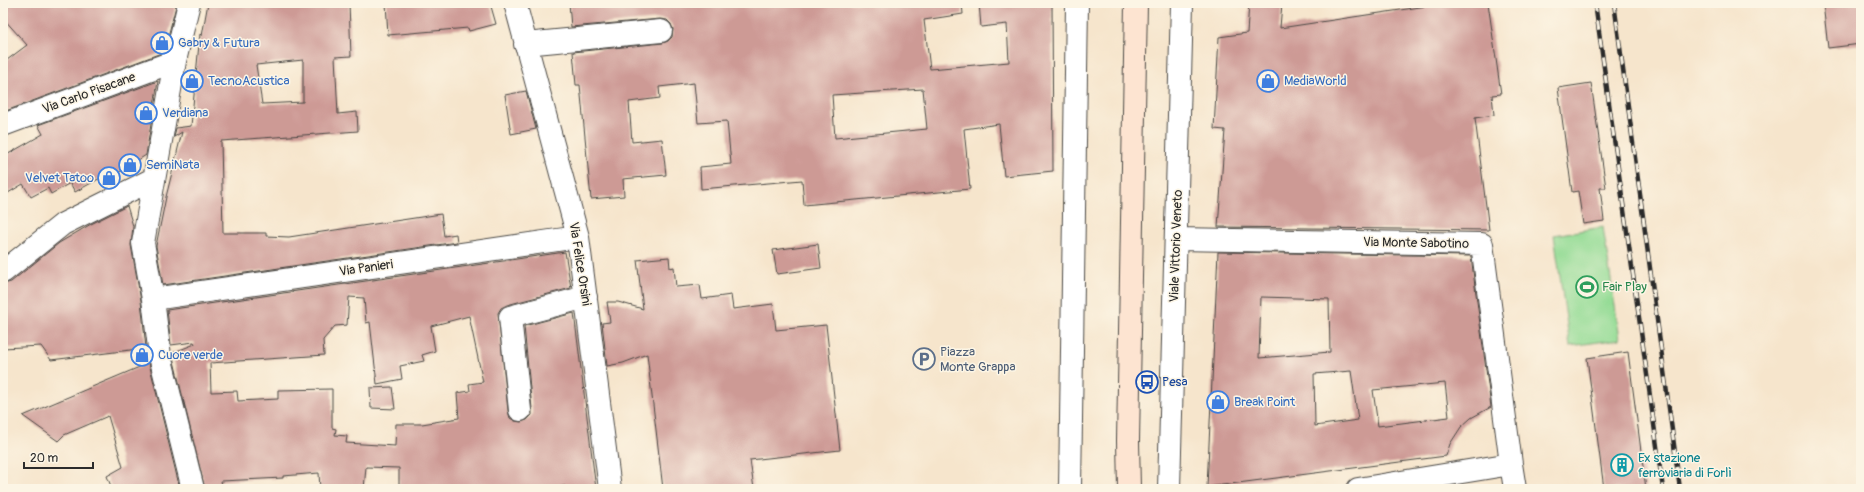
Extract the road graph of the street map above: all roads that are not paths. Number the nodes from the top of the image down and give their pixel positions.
1 (515, 3) edge
2 (1077, 3) edge
3 (1136, 3) edge
4 (1182, 3) edge
5 (187, 4) edge
6 (661, 31) dead end
7 (525, 44) junction
8 (175, 61) junction
9 (3, 124) edge
10 (153, 179) junction
11 (578, 237) junction
12 (1176, 240) junction
13 (3, 272) edge
14 (586, 297) junction
15 (154, 299) junction
16 (520, 410) dead end
17 (1128, 441) junction
18 (1511, 464) junction
19 (192, 489) edge
20 (610, 489) edge
21 (1070, 489) edge
22 (1124, 489) edge
23 (1129, 489) edge
24 (1169, 489) edge
25 (1358, 489) edge
26 (1515, 489) edge

1 - 7 street, Via Felice Orsini
2 - 21 street
3 - 17 main road
4 - 12 street, Viale Vittorio Veneto
5 - 8 street
6 - 7 street
7 - 11 street, Via Felice Orsini
8 - 9 street, Via Carlo Pisacane
8 - 10 street
10 - 13 street
10 - 15 street
11 - 14 street, Via Felice Orsini
11 - 15 street, Via Panieri
12 - 18 street, Via Monte Sabotino
12 - 24 street, Viale Vittorio Veneto
14 - 16 street
14 - 20 street, Via Felice Orsini
15 - 19 street
17 - 22 main road
17 - 23 main road
18 - 25 street
18 - 26 street

